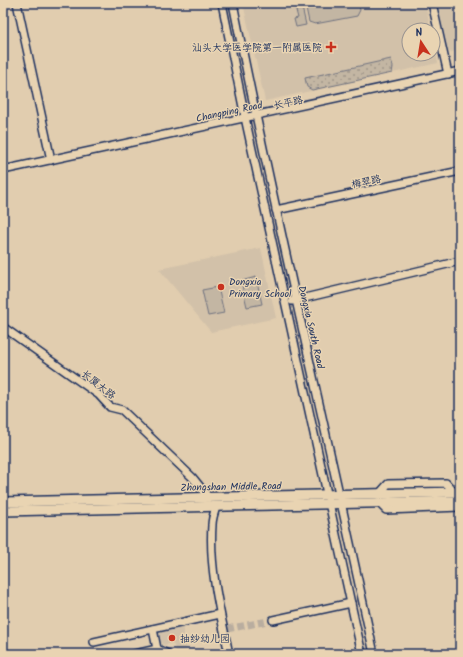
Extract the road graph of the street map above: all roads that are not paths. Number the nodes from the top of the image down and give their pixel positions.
1 (17, 3) edge
2 (222, 3) edge
3 (234, 3) edge
4 (432, 3) edge
5 (460, 71) edge
6 (448, 74) junction
7 (460, 76) edge
8 (256, 118) junction
9 (246, 120) junction
10 (51, 160) junction
11 (3, 170) edge
12 (460, 171) edge
13 (3, 174) edge
14 (276, 210) junction
15 (460, 262) edge
16 (296, 300) junction
17 (286, 303) junction
18 (3, 327) edge
19 (457, 492) edge
20 (209, 498) junction
21 (328, 499) junction
22 (341, 499) junction
23 (460, 501) edge
24 (3, 502) edge
25 (378, 502) junction
26 (216, 507) junction
27 (460, 507) edge
28 (3, 511) edge
29 (351, 603) junction
30 (220, 614) junction
31 (273, 620) tunnel mouth
32 (153, 629) junction
33 (94, 642) dead end
34 (157, 649) junction
35 (135, 654) edge
36 (168, 654) edge
37 (229, 654) edge
38 (362, 654) edge
39 (374, 654) edge

1 - 10 street
2 - 9 street, Dongxia South Road
3 - 8 street, Dongxia South Road
4 - 6 street
5 - 6 street, Changping Road
6 - 8 street, Changping Road
7 - 8 street, 长平路
8 - 9 street, 长平路
8 - 14 street, Dongxia South Road
9 - 10 street, Changping Road
9 - 13 street, 长平路
9 - 17 street, Dongxia South Road
10 - 11 street, Changping Road
12 - 14 street, 梅翠路
14 - 16 street, Dongxia South Road
15 - 16 street
16 - 17 street
16 - 22 street, Dongxia South Road
17 - 21 street, Dongxia South Road
18 - 20 street, 长厦大路
19 - 22 main road, Zhongshan Middle Road
20 - 21 main road, Zhongshan Middle Road
20 - 24 main road, Zhongshan Middle Road
21 - 22 main road, Zhongshan Middle Road
21 - 26 main road, Zhongshan Middle Road
21 - 29 street, Dongxia South Road
22 - 25 main road, Zhongshan Middle Road
22 - 39 street, Dongxia South Road
23 - 25 main road, Zhongshan Middle Road
25 - 27 street
26 - 28 main road, Zhongshan Middle Road
26 - 30 street
29 - 31 street
29 - 38 street, Dongxia South Road
30 - 32 street
30 - 37 street
32 - 33 street
32 - 34 street
34 - 35 street
34 - 36 street

